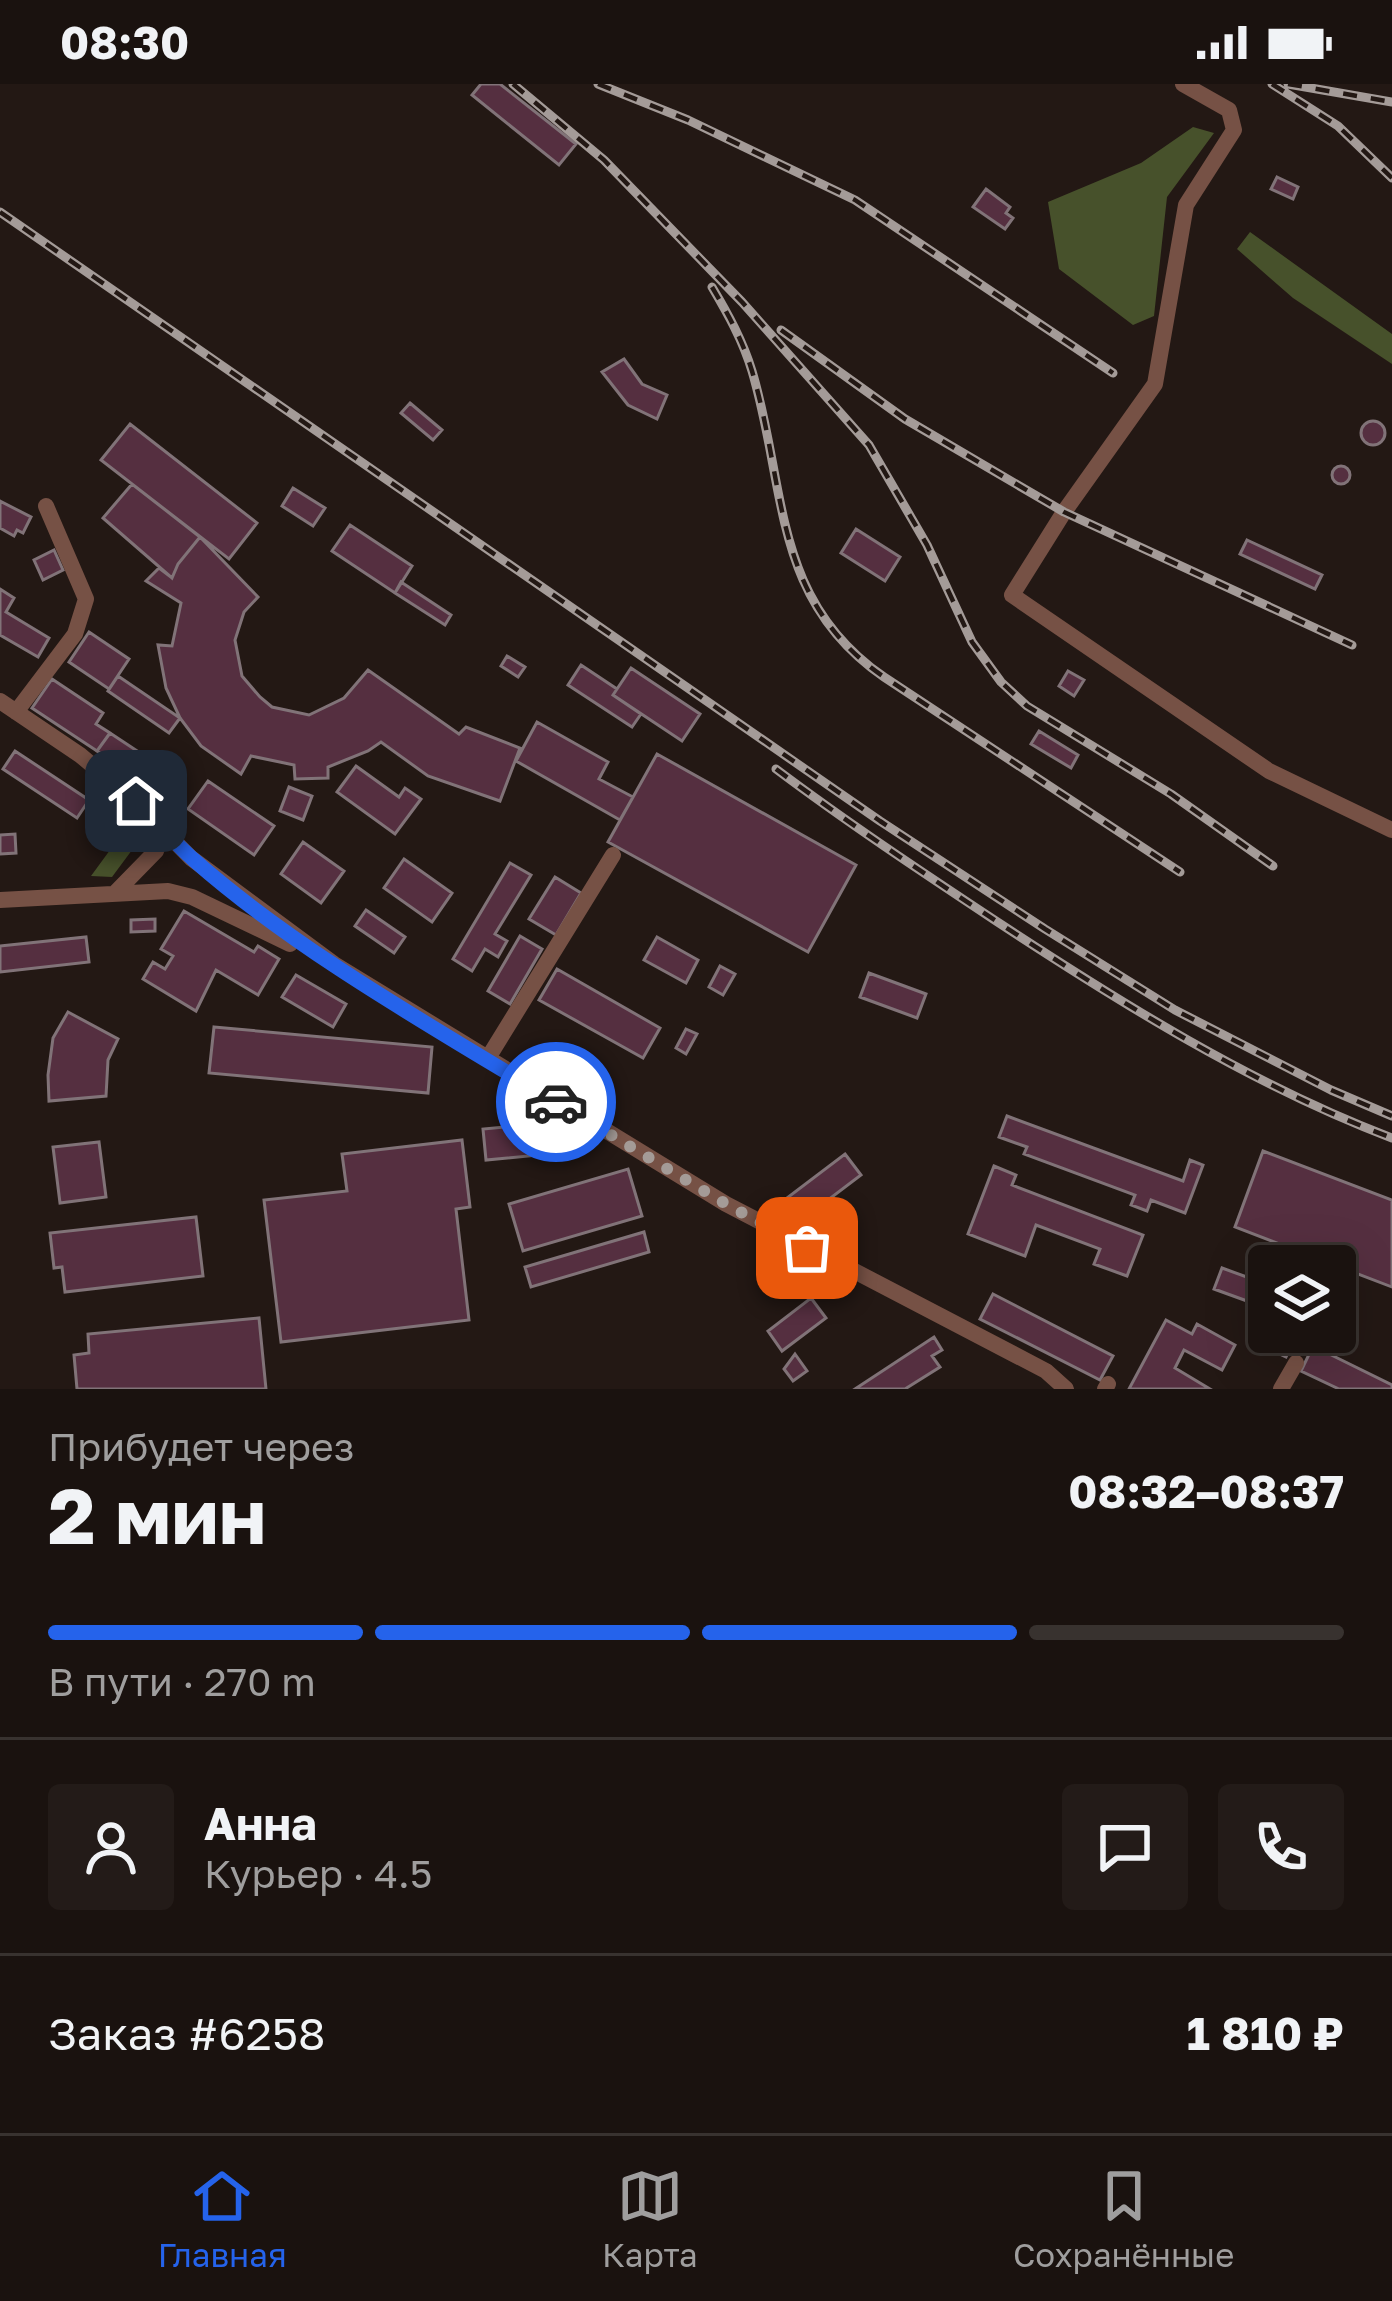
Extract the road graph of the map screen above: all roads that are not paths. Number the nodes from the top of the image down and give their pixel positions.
1 (1183, 84) edge
2 (46, 506) dead end
3 (0, 700) edge
4 (16, 712) junction
5 (162, 826) junction
6 (1392, 830) edge
7 (613, 855) dead end
8 (114, 894) junction
9 (0, 900) edge
10 (334, 964) junction
11 (488, 1058) junction
12 (1296, 1363) dead end
13 (1066, 1389) edge
14 (1281, 1389) edge

1 - 6 street
2 - 4 street
3 - 4 street
4 - 5 street
5 - 8 street
5 - 10 street
7 - 11 street
8 - 9 street
8 - 10 street
10 - 11 street
11 - 13 street
12 - 14 street

